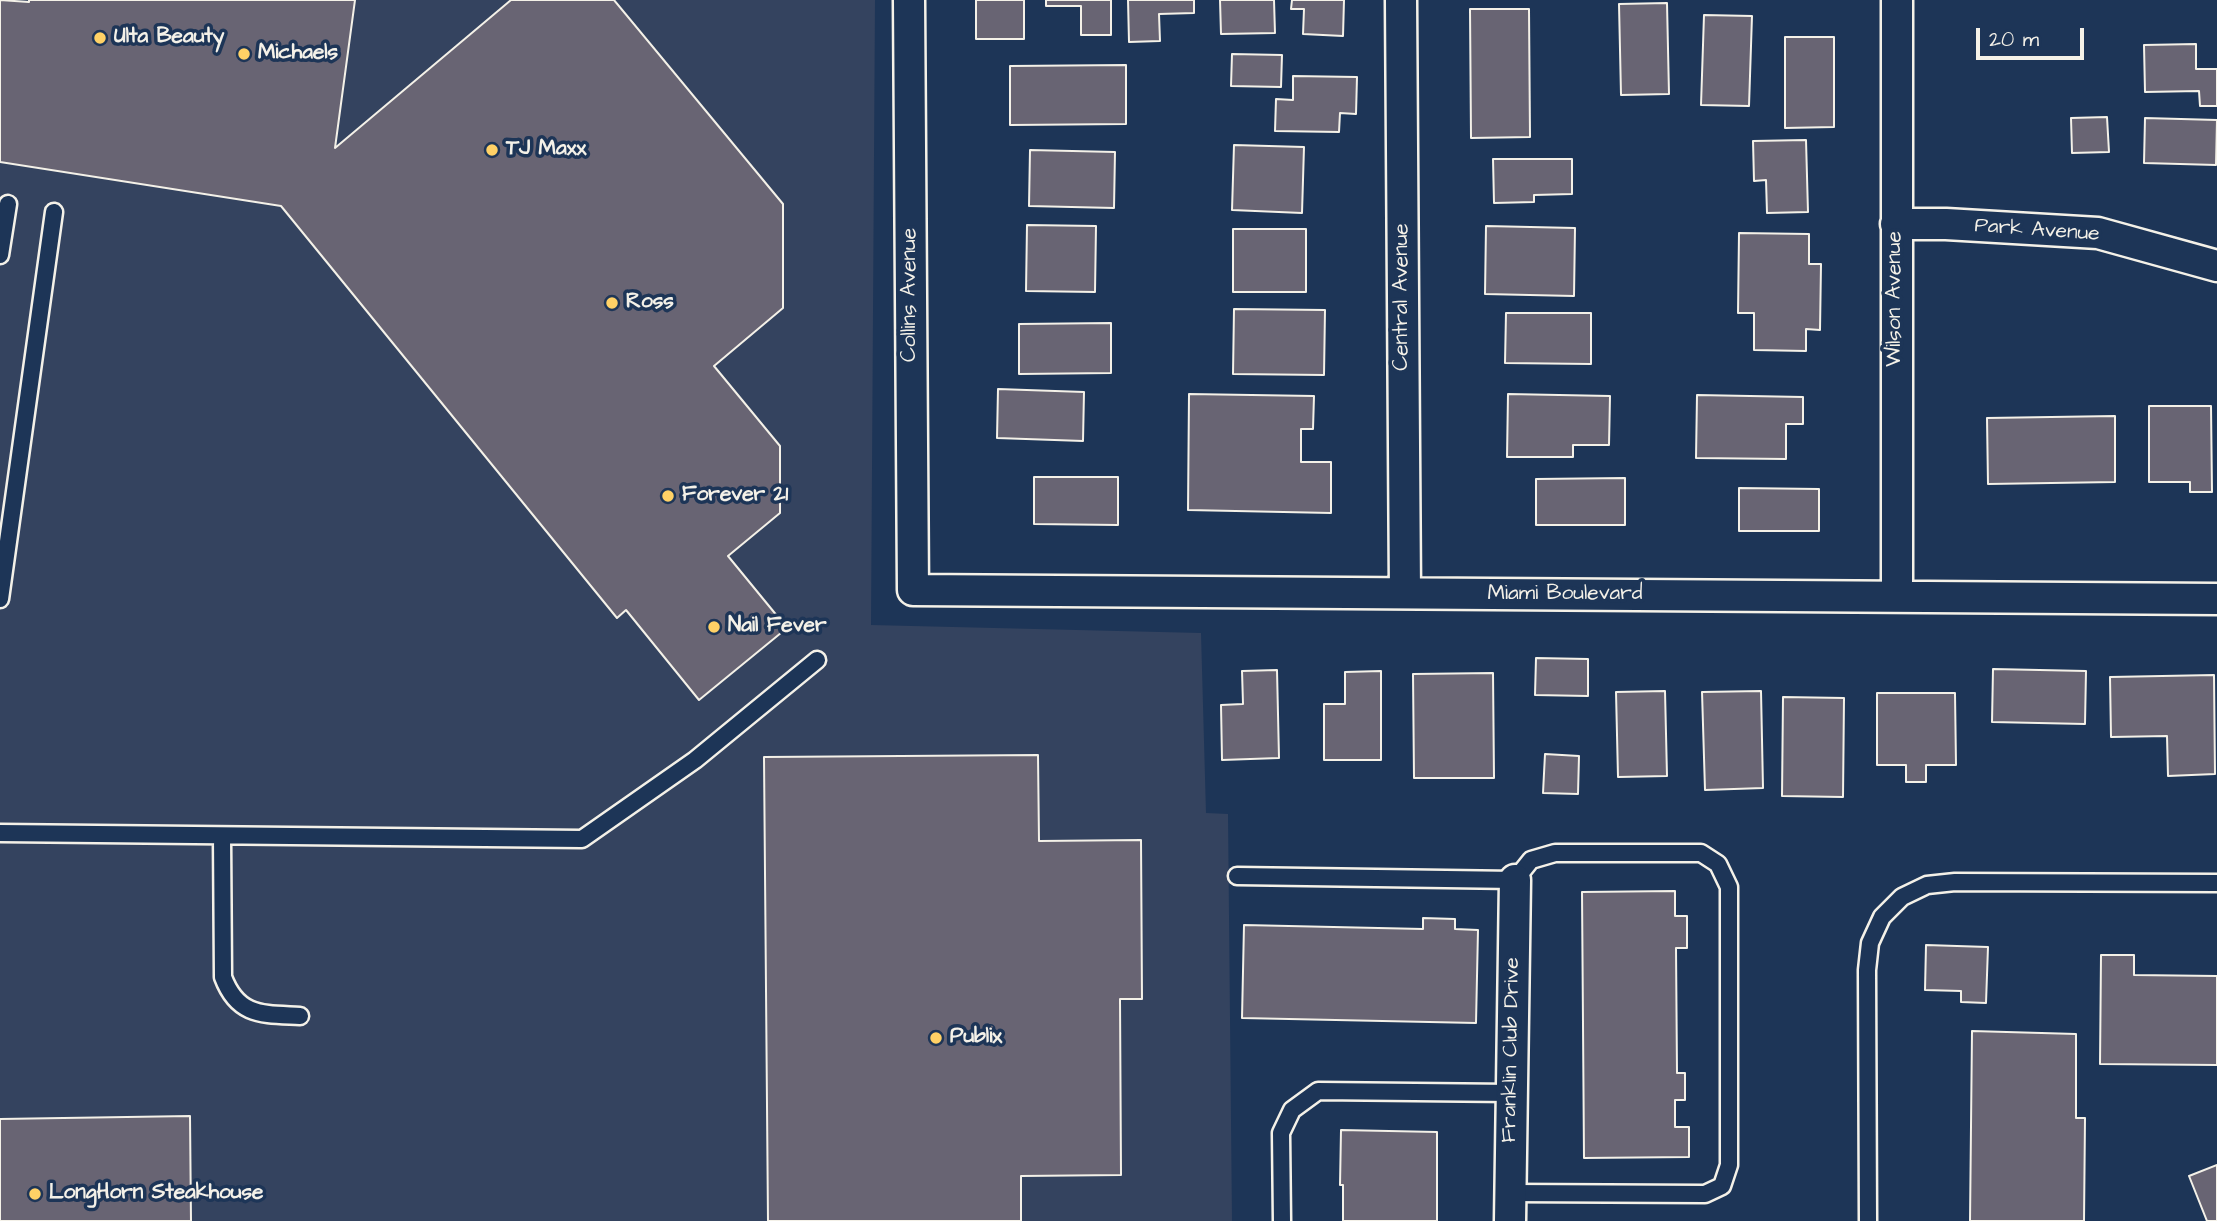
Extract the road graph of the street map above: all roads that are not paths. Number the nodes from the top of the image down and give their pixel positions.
1 (909, 0) edge
2 (1401, 0) edge
3 (1897, 0) edge
4 (8, 204) dead end
5 (54, 212) dead end
6 (1896, 223) junction
7 (0, 255) edge
8 (2217, 266) edge
9 (913, 590) joint
10 (1405, 593) junction
11 (1897, 597) junction
12 (0, 598) edge
13 (2217, 598) edge
14 (817, 660) dead end
15 (0, 833) edge
16 (222, 837) junction
17 (1237, 876) dead end
18 (1515, 880) junction
19 (2217, 883) edge
20 (300, 1016) dead end
21 (1511, 1093) junction
22 (1510, 1207) edge
23 (1282, 1221) edge
24 (1868, 1221) edge

1 - 9 street, Collins Avenue
2 - 10 street, Central Avenue
3 - 6 street, Wilson Avenue
4 - 7 lane
5 - 12 lane
6 - 8 street, Park Avenue
6 - 11 street, Wilson Avenue
9 - 10 street, Miami Boulevard
10 - 11 street, Miami Boulevard
11 - 13 street, Miami Boulevard
14 - 16 lane
15 - 16 lane
16 - 20 lane
17 - 18 lane
18 - 21 street, Franklin Club Drive
18 - 22 lane
19 - 24 lane
21 - 22 street, Franklin Club Drive
21 - 23 lane

